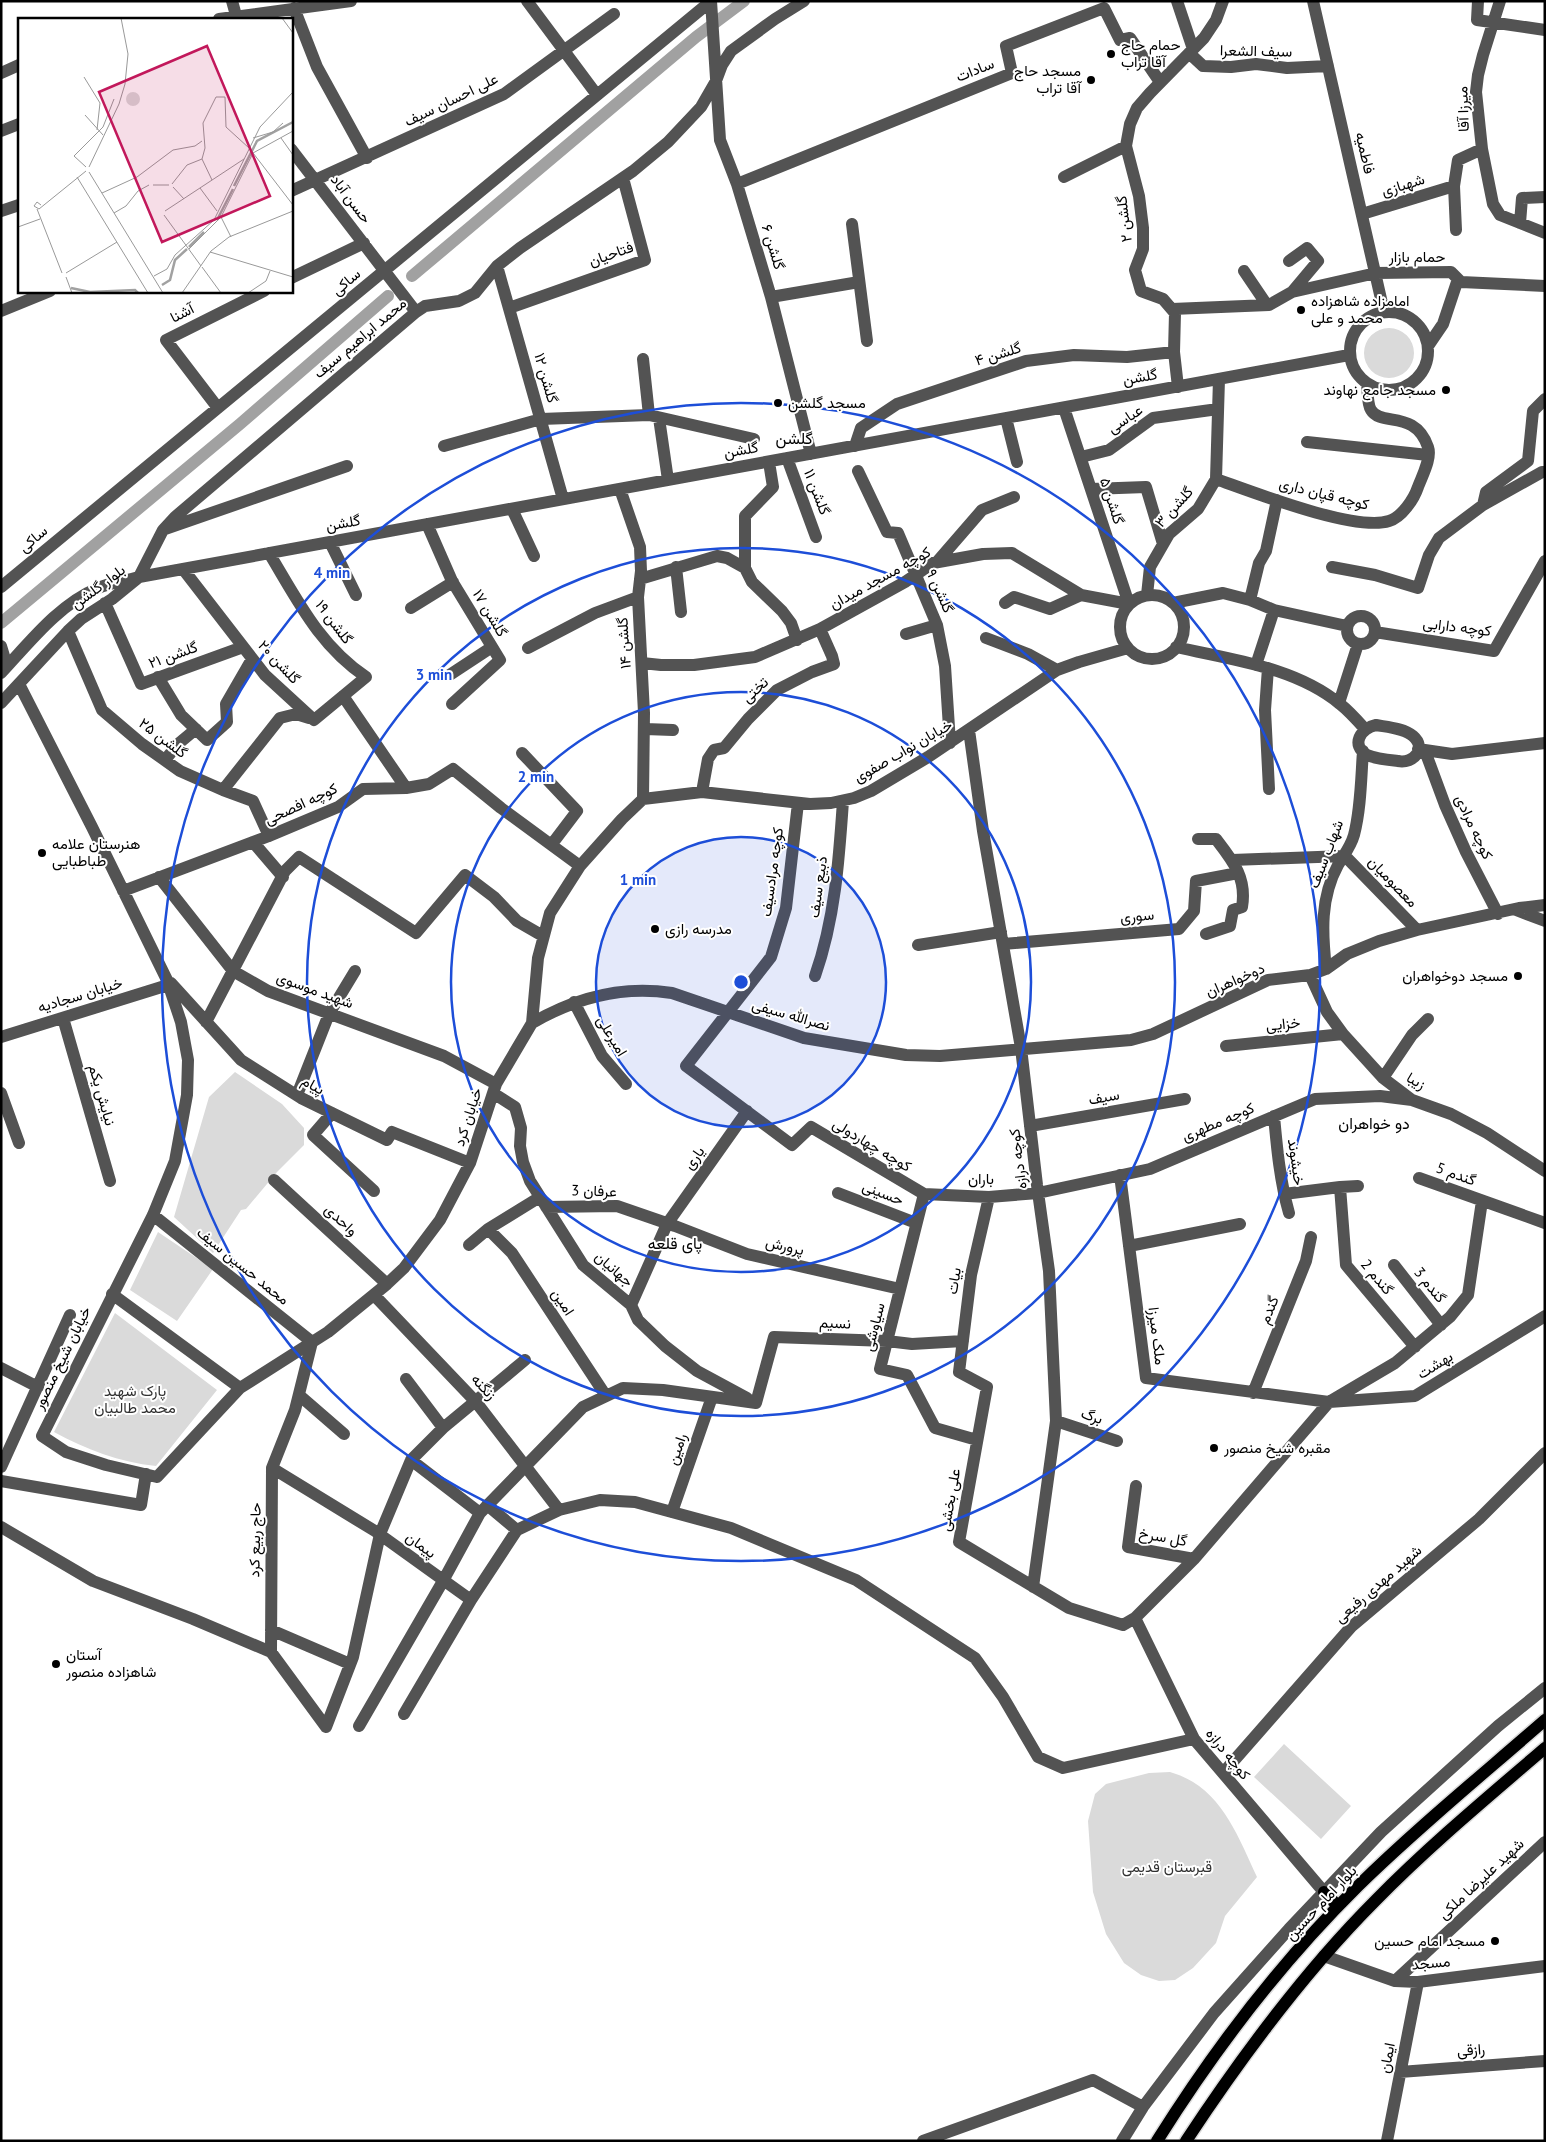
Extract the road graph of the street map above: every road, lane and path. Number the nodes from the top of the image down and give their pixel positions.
1 (232, 1) edge
2 (351, 1) edge
3 (527, 1) edge
4 (804, 1) edge
5 (1177, 1) edge
6 (1223, 1) edge
7 (1313, 1) edge
8 (1478, 1) edge
9 (1500, 1) edge
10 (332, 2) edge
11 (711, 5) edge
12 (294, 8) junction
13 (614, 14) dead end
14 (236, 17) edge
15 (1493, 22) junction
16 (1545, 30) edge
17 (564, 50) junction
18 (1191, 51) junction
19 (18, 65) edge
20 (1328, 66) junction
21 (1, 73) edge
22 (716, 81) junction
23 (1160, 82) junction
24 (597, 95) junction
25 (18, 124) edge
26 (1, 131) edge
27 (1126, 146) junction
28 (292, 149) edge
29 (1482, 149) junction
30 (367, 158) junction
31 (1064, 177) dead end
32 (622, 178) junction
33 (317, 181) junction
34 (737, 184) junction
35 (1454, 186) junction
36 (292, 191) edge
37 (1545, 197) edge
38 (18, 205) edge
39 (1, 212) edge
40 (1362, 214) junction
41 (1520, 223) junction
42 (852, 224) dead end
43 (1456, 230) dead end
44 (1545, 233) edge
45 (364, 243) junction
46 (1289, 261) dead end
47 (497, 266) junction
48 (385, 270) junction
49 (1244, 271) dead end
50 (1376, 273) junction
51 (292, 278) edge
52 (1458, 279) junction
53 (860, 282) junction
54 (1545, 286) edge
55 (48, 292) edge
56 (262, 292) edge
57 (1292, 292) junction
58 (771, 297) junction
59 (1267, 305) junction
60 (509, 308) junction
61 (1172, 309) junction
62 (1, 311) edge
63 (416, 312) junction
64 (1384, 312) junction
65 (867, 341) dead end
66 (1428, 346) junction
67 (1174, 352) junction
68 (1349, 356) junction
69 (643, 359) dead end
70 (1219, 379) junction
71 (1367, 384) junction
72 (1178, 387) junction
73 (1545, 399) edge
74 (218, 408) junction
75 (1064, 408) junction
76 (1218, 409) junction
77 (654, 417) junction
78 (1006, 418) junction
79 (541, 419) junction
80 (754, 439) dead end
81 (1307, 442) dead end
82 (444, 446) dead end
83 (855, 446) junction
84 (811, 454) junction
85 (1428, 455) junction
86 (1080, 457) junction
87 (787, 458) junction
88 (769, 462) junction
89 (1017, 462) dead end
90 (347, 466) dead end
91 (858, 471) dead end
92 (1545, 472) edge
93 (668, 480) junction
94 (1216, 480) junction
95 (620, 489) junction
96 (1091, 489) junction
97 (1014, 497) dead end
98 (563, 499) junction
99 (1277, 500) junction
100 (1482, 505) junction
101 (512, 509) junction
102 (427, 524) junction
103 (163, 530) junction
104 (816, 537) dead end
105 (330, 542) junction
106 (1163, 544) junction
107 (269, 553) junction
108 (534, 556) dead end
109 (937, 562) junction
110 (1544, 565) edge
111 (1332, 567) dead end
112 (676, 568) junction
113 (745, 568) junction
114 (183, 569) junction
115 (914, 576) junction
116 (139, 577) junction
117 (640, 579) junction
118 (452, 582) junction
119 (1, 587) edge
120 (356, 595) dead end
121 (1081, 595) junction
122 (1147, 595) junction
123 (638, 598) junction
124 (1250, 600) junction
125 (105, 603) junction
126 (1005, 603) dead end
127 (1173, 603) junction
128 (1129, 604) junction
129 (412, 608) dead end
130 (1274, 610) junction
131 (681, 612) dead end
132 (937, 625) junction
133 (1347, 626) junction
134 (820, 629) junction
135 (68, 631) junction
136 (1375, 632) junction
137 (906, 634) dead end
138 (986, 638) dead end
139 (797, 640) junction
140 (1358, 644) junction
141 (1, 646) edge
142 (242, 647) junction
143 (492, 647) junction
144 (1176, 647) junction
145 (528, 648) dead end
146 (1128, 648) junction
147 (252, 659) junction
148 (642, 662) junction
149 (1262, 667) junction
150 (4, 669) edge
151 (1057, 670) junction
152 (448, 676) dead end
153 (158, 677) junction
154 (19, 684) junction
155 (343, 696) junction
156 (1, 703) edge
157 (1339, 703) junction
158 (452, 704) dead end
159 (314, 720) junction
160 (1365, 728) junction
161 (196, 729) junction
162 (645, 729) junction
163 (673, 730) dead end
164 (969, 730) junction
165 (950, 743) junction
166 (1545, 743) edge
167 (1421, 750) junction
168 (1363, 751) junction
169 (522, 753) dead end
170 (165, 760) junction
171 (406, 788) junction
172 (1269, 789) dead end
173 (223, 790) junction
174 (702, 792) junction
175 (643, 799) junction
176 (843, 800) junction
177 (798, 803) junction
178 (269, 836) junction
179 (1198, 839) dead end
180 (253, 842) junction
181 (552, 844) junction
182 (1345, 856) junction
183 (1232, 860) junction
184 (580, 866) junction
185 (1238, 873) junction
186 (283, 876) junction
187 (159, 877) junction
188 (124, 890) junction
189 (1545, 905) edge
190 (1514, 909) junction
191 (1498, 914) junction
192 (1545, 921) edge
193 (1417, 930) junction
194 (1206, 934) dead end
195 (543, 936) junction
196 (1002, 938) junction
197 (918, 945) dead end
198 (1326, 969) junction
199 (233, 971) junction
200 (355, 971) dead end
201 (1310, 975) junction
202 (815, 976) dead end
203 (168, 982) junction
204 (574, 1002) junction
205 (728, 1012) junction
206 (329, 1014) junction
207 (63, 1018) junction
208 (1428, 1020) dead end
209 (206, 1022) junction
210 (532, 1023) junction
211 (1343, 1034) junction
212 (1, 1037) edge
213 (1226, 1046) dead end
214 (1021, 1048) junction
215 (686, 1066) joint
216 (1383, 1078) junction
217 (626, 1084) dead end
218 (495, 1089) junction
219 (1, 1092) edge
220 (297, 1096) junction
221 (1185, 1099) dead end
222 (1412, 1100) junction
223 (747, 1111) junction
224 (332, 1113) junction
225 (1274, 1116) junction
226 (1030, 1126) junction
227 (19, 1143) dead end
228 (470, 1163) junction
229 (1545, 1171) edge
230 (1120, 1175) junction
231 (1419, 1178) dead end
232 (274, 1180) dead end
233 (110, 1181) dead end
234 (1358, 1186) dead end
235 (1340, 1187) junction
236 (374, 1191) dead end
237 (838, 1193) dead end
238 (1038, 1193) junction
239 (924, 1194) junction
240 (1284, 1194) junction
241 (988, 1197) junction
242 (1482, 1201) junction
243 (543, 1202) junction
244 (1289, 1213) dead end
245 (153, 1215) junction
246 (916, 1223) junction
247 (1545, 1223) edge
248 (668, 1224) junction
249 (1240, 1224) dead end
250 (488, 1229) junction
251 (1311, 1237) dead end
252 (470, 1245) dead end
253 (1129, 1246) junction
254 (1394, 1265) dead end
255 (387, 1284) junction
256 (900, 1289) junction
257 (112, 1294) junction
258 (374, 1294) junction
259 (631, 1305) junction
260 (70, 1315) dead end
261 (1545, 1316) edge
262 (1441, 1325) junction
263 (887, 1341) junction
264 (963, 1341) junction
265 (312, 1342) junction
266 (1415, 1347) junction
267 (525, 1360) dead end
268 (1, 1368) edge
269 (959, 1372) joint
270 (406, 1379) dead end
271 (38, 1387) junction
272 (240, 1388) junction
273 (1253, 1393) junction
274 (299, 1394) junction
275 (606, 1396) junction
276 (712, 1397) junction
277 (476, 1402) junction
278 (1329, 1402) junction
279 (756, 1403) junction
280 (1056, 1421) junction
281 (443, 1428) junction
282 (344, 1434) dead end
283 (977, 1440) junction
284 (1117, 1442) dead end
285 (5, 1448) edge
286 (1545, 1453) edge
287 (411, 1460) junction
288 (526, 1466) junction
289 (1, 1467) edge
290 (272, 1468) junction
291 (146, 1474) junction
292 (1, 1481) edge
293 (1136, 1486) dead end
294 (483, 1509) junction
295 (559, 1510) junction
296 (672, 1512) junction
297 (1, 1527) edge
298 (517, 1530) junction
299 (380, 1534) junction
300 (1194, 1559) junction
301 (443, 1581) junction
302 (1033, 1587) junction
303 (471, 1600) junction
304 (1135, 1618) junction
305 (271, 1630) junction
306 (271, 1652) junction
307 (350, 1664) junction
308 (1545, 1688) edge
309 (404, 1714) dead end
310 (1545, 1720) edge
311 (359, 1726) dead end
312 (1194, 1739) junction
313 (1545, 1748) edge
314 (1223, 1773) junction
315 (1545, 1842) edge
316 (1324, 1892) junction
317 (1338, 1906) junction
318 (1324, 1956) junction
319 (1545, 1966) edge
320 (1395, 1981) junction
321 (1418, 1982) junction
322 (1545, 2061) edge
323 (1400, 2072) junction
324 (1143, 2107) junction
325 (922, 2141) edge
326 (1122, 2141) edge
327 (1157, 2141) edge
328 (1186, 2141) edge
329 (1387, 2141) edge

1 - 14 street
2 - 10 street
3 - 17 street
4 - 22 street, محمد ابراهیم سیف
5 - 18 street
6 - 18 street
7 - 20 street, فاطمیه
8 - 15 street
9 - 15 street, میرزا آقا
10 - 12 street
11 - 22 street, گلشن ۶
11 - 24 street, ساکی
12 - 14 street
12 - 30 street
13 - 17 street, علی احسان سیف
15 - 16 street
15 - 29 street, میرزا آقا
17 - 24 street
17 - 30 street, علی احسان سیف
18 - 20 street, سیف الشعرا
18 - 23 street
19 - 21 street
20 - 40 street, فاطمیه
22 - 32 street, محمد ابراهیم سیف
22 - 34 street, گلشن ۶
23 - 27 street
23 - 34 street, سادات
24 - 48 street, ساکی
25 - 26 street
27 - 31 street
27 - 61 street, گلشن ۲
28 - 33 street, حسن آباد
29 - 35 street
29 - 41 street, میرزا آقا
30 - 33 street, علی احسان سیف
32 - 47 street, محمد ابراهیم سیف
32 - 60 street, فتاحیان
33 - 36 street, علی احسان سیف
33 - 45 street, حسن آباد
34 - 58 street, گلشن ۶
35 - 40 street, شهبازی
35 - 43 street
37 - 41 street
38 - 39 street
40 - 50 street, فاطمیه
41 - 44 street
42 - 53 street
45 - 48 street, حسن آباد
45 - 51 street
46 - 57 street
47 - 60 street, گلشن ۱۲
47 - 63 street, محمد ابراهیم سیف
48 - 63 street, حسن آباد
48 - 74 street, ساکی
49 - 59 street
50 - 52 street, حمام بازار
50 - 57 street, حمام بازار
50 - 64 street, فاطمیه
52 - 54 street, حمام بازار
52 - 66 street
53 - 58 street
53 - 65 street
55 - 62 street
56 - 74 street, آشنا
57 - 59 street
58 - 84 street, گلشن ۶
59 - 61 street
60 - 79 street, گلشن ۱۲
61 - 67 street
63 - 103 street, محمد ابراهیم سیف
64 - 66 street
64 - 68 street
66 - 71 street
67 - 72 street
67 - 83 street, گلشن ۴
68 - 70 street, گلشن
68 - 71 street
69 - 77 street
70 - 72 street, گلشن
70 - 76 street
71 - 85 street
72 - 75 street, گلشن
73 - 100 street
74 - 119 street, ساکی
75 - 78 street, گلشن
75 - 86 street, گلشن ۵
76 - 86 street, عباسی
76 - 94 street
77 - 79 street
77 - 80 street
77 - 93 street
78 - 83 street, گلشن
78 - 89 street
79 - 82 street
79 - 98 street, گلشن ۱۲
81 - 85 street
83 - 84 street, گلشن
84 - 87 street, گلشن
85 - 99 street, کوچه قپان داری
86 - 96 street, گلشن ۵
87 - 88 street, گلشن
87 - 104 street, گلشن ۱۱
88 - 93 street, گلشن
88 - 113 street
90 - 103 street
91 - 115 street, گلشن ۹
92 - 100 street
93 - 95 street, گلشن
94 - 99 street, کوچه قپان داری
94 - 106 street, گلشن ۳
95 - 98 street, گلشن
95 - 117 street, گلشن ۱۴
96 - 106 street
96 - 128 street, گلشن ۵
97 - 109 street
98 - 101 street, گلشن
99 - 124 street
100 - 111 street
101 - 102 street, گلشن
101 - 108 street
102 - 105 street, گلشن
102 - 118 street, گلشن ۱۷
103 - 116 street, محمد ابراهیم سیف
105 - 107 street, گلشن
105 - 120 street
106 - 122 street, گلشن ۳
107 - 114 street, گلشن
107 - 155 street, گلشن ۱۹
109 - 115 street, کوچه مسجد میدان
109 - 121 street, کوچه مسجد میدان
110 - 136 street, کوچه دارابی
112 - 113 street
112 - 117 street
112 - 131 street
113 - 139 street
114 - 116 street, گلشن
114 - 142 street, گلشن ۲۰
115 - 132 street, گلشن ۹
115 - 134 street, کوچه مسجد میدان
116 - 125 street, بلوار گلشن
116 - 150 street, بلوار گلشن
117 - 123 street, گلشن ۱۴
118 - 129 street
118 - 143 street, گلشن ۱۷
121 - 126 street
121 - 128 street, کوچه مسجد میدان
122 - 127 street
122 - 128 street
123 - 145 street
123 - 148 street, گلشن ۱۴
124 - 127 street
124 - 130 street
125 - 135 street, بلوار گلشن
125 - 153 street, گلشن ۲۱
127 - 144 street
128 - 146 street
130 - 133 street
130 - 149 street
132 - 137 street
132 - 165 street, گلشن ۹
133 - 136 street
133 - 140 street
134 - 139 street, کوچه مسجد میدان
134 - 174 street, تختی
135 - 154 street, بلوار گلشن
135 - 170 street, گلشن ۲۵
136 - 140 street
138 - 151 street
139 - 148 street, کوچه مسجد میدان
140 - 157 street
141 - 150 street
142 - 147 street, گلشن ۲۰
142 - 153 street, گلشن ۲۱
143 - 152 street
143 - 158 street, گلشن ۱۷
144 - 146 street
144 - 149 street
146 - 151 street, خیابان نواب صفوی
147 - 159 street, گلشن ۲۰
147 - 161 street
148 - 162 street, گلشن ۱۴
149 - 157 street
149 - 172 street
151 - 164 street, خیابان نواب صفوی
153 - 161 street
154 - 156 street, بلوار گلشن
154 - 188 street
155 - 159 street
155 - 171 street
157 - 160 street
159 - 173 street
160 - 167 street
160 - 168 street, شهاب سیف
161 - 170 street
162 - 163 street
162 - 175 street, گلشن ۱۴
164 - 165 street, خیابان نواب صفوی
164 - 196 street, کوچه درازه
165 - 176 street, خیابان نواب صفوی
166 - 167 street
167 - 168 street
167 - 191 street, کوچه مرادی
168 - 182 street, شهاب سیف
169 - 181 street
170 - 173 street, گلشن ۲۵
171 - 178 street, کوچه افصحی
171 - 181 street, کوچه افصحی
173 - 178 street, گلشن ۲۵
174 - 175 street, خیابان نواب صفوی
174 - 177 street, خیابان نواب صفوی
175 - 184 street, خیابان کرد
176 - 177 street, خیابان نواب صفوی
176 - 202 street, ذبیع سیف
177 - 205 street, کوچه مرادسیف
178 - 180 street, کوچه افصحی
179 - 183 street
180 - 186 street
180 - 187 street, کوچه افصحی
181 - 184 street, کوچه افصحی
182 - 183 street
182 - 193 street, معصومیان
182 - 198 street, شهاب سیف
183 - 185 street
184 - 195 street, خیابان کرد
185 - 194 street
185 - 196 street, سوری
186 - 195 street
186 - 199 street
187 - 188 street, کوچه افصحی
187 - 199 street, شهید موسوی
188 - 203 street
189 - 190 street, دوخواهران
190 - 191 street, دوخواهران
190 - 192 street
191 - 193 street, دوخواهران
193 - 198 street, دوخواهران
195 - 210 street, خیابان کرد
196 - 197 street
196 - 214 street, کوچه درازه
198 - 201 street, دوخواهران
199 - 206 street, شهید موسوی
199 - 209 street
200 - 206 street
201 - 211 street, زیبا
201 - 214 street, دوخواهران
203 - 207 street, خیابان سجادیه
203 - 209 street, پیام
203 - 245 street, خیابان شیخ منصور
204 - 205 street, نصرالله سیفی
204 - 210 street, نصرالله سیفی
204 - 217 street, امیرعلی
205 - 214 street, نصرالله سیفی
205 - 215 street, کوچه مرادسیف
206 - 218 street, شهید موسوی
206 - 220 street
207 - 212 street, خیابان سجادیه
207 - 233 street, نیایش یکم
208 - 216 street
209 - 220 street, پیام
210 - 218 street, خیابان کرد
211 - 213 street, خزایی
211 - 216 street, زیبا
214 - 226 street, کوچه درازه
215 - 223 street, کوچه چهاردولی
216 - 222 street, زیبا
218 - 228 street, خیابان کرد
218 - 243 street, جهانیان
219 - 227 street
220 - 224 street, پیام
221 - 226 street, سیف
222 - 225 street, کوچه مطهری
222 - 229 street, زیبا
223 - 239 street, کوچه چهاردولی
223 - 248 street, یاری
224 - 228 street, پیام
224 - 236 street
225 - 230 street, کوچه مطهری
225 - 240 street, خیشوند
226 - 238 street, کوچه درازه
228 - 255 street, خیابان کرد
230 - 238 street, کوچه مطهری
230 - 253 street, ملک میرزا
231 - 242 street, گندم 5
232 - 255 street, واحدی
234 - 235 street
235 - 240 street
235 - 266 street, گندم 2
237 - 246 street, حسینی
238 - 241 street, باران
238 - 280 street, کوچه درازه
239 - 241 street, باران
239 - 246 street, سیاوشی
240 - 244 street, خیشوند
241 - 264 street, بیات
242 - 247 street, گندم 5
242 - 262 street
243 - 248 street, عرفان 3
243 - 250 street
243 - 259 street, جهانیان
245 - 257 street, خیابان شیخ منصور
245 - 265 street, محمد حسین سیف
246 - 256 street, سیاوشی
248 - 256 street, پرورش
248 - 259 street, یاری
249 - 253 street
250 - 252 street
250 - 275 street, امین
251 - 273 street, گندم
253 - 273 street, ملک میرزا
254 - 262 street, گندم 3
255 - 258 street, خیابان کرد
256 - 263 street, سیاوشی
257 - 272 street
257 - 291 street, خیابان شیخ منصور
258 - 265 street, خیابان کرد
258 - 277 street, زنگنه
259 - 279 street, جهانیان
260 - 271 street
261 - 278 street, بهشت
262 - 266 street
263 - 264 street, نسیم
263 - 279 street, نسیم
263 - 283 street, سیاوشی
264 - 269 street, بیات
265 - 272 street, خیابان کرد
265 - 274 street, حاج ربیع کرد
266 - 278 street
267 - 277 street
268 - 271 street
269 - 283 street, علی بخشی
270 - 281 street
271 - 285 street
272 - 291 street, خیابان کرد
273 - 278 street, ملک میرزا
274 - 282 street
274 - 290 street, حاج ربیع کرد
275 - 276 street
275 - 288 street
276 - 279 street
276 - 296 street, رامین
277 - 281 street
277 - 288 street, زنگنه
278 - 300 street
280 - 284 street, برگ
280 - 302 street, کوچه درازه
281 - 287 street
283 - 302 street, علی بخشی
285 - 289 street
286 - 314 street, شهید مهدی رفیعی
287 - 294 street
287 - 299 street
288 - 294 street
288 - 295 street, زنگنه
290 - 299 street, پیمان
290 - 305 street, حاج ربیع کرد
291 - 292 street
293 - 300 street, گل سرخ
294 - 298 street
294 - 301 street
295 - 296 street
295 - 298 street
296 - 312 street
297 - 306 street
298 - 303 street
299 - 301 street, پیمان
299 - 307 street
300 - 304 street
301 - 303 street
301 - 311 street
302 - 304 street, علی بخشی
303 - 309 street
304 - 312 street, کوچه درازه
305 - 306 street, حاج ربیع کرد
305 - 307 street
306 - 307 street
308 - 316 street
310 - 317 main road, بلوار امام حسین
312 - 314 street, کوچه درازه
313 - 318 main road
314 - 316 street, کوچه درازه
315 - 320 street, شهید علیرضا ملکی
316 - 317 main road
316 - 324 street
317 - 327 main road, بلوار امام حسین
318 - 320 street, مسجد
318 - 328 main road
319 - 321 street, مسجد
320 - 321 street, مسجد
321 - 323 street, ایمان
322 - 323 street, رازقی
323 - 329 street, ایمان
324 - 325 street
324 - 326 street

